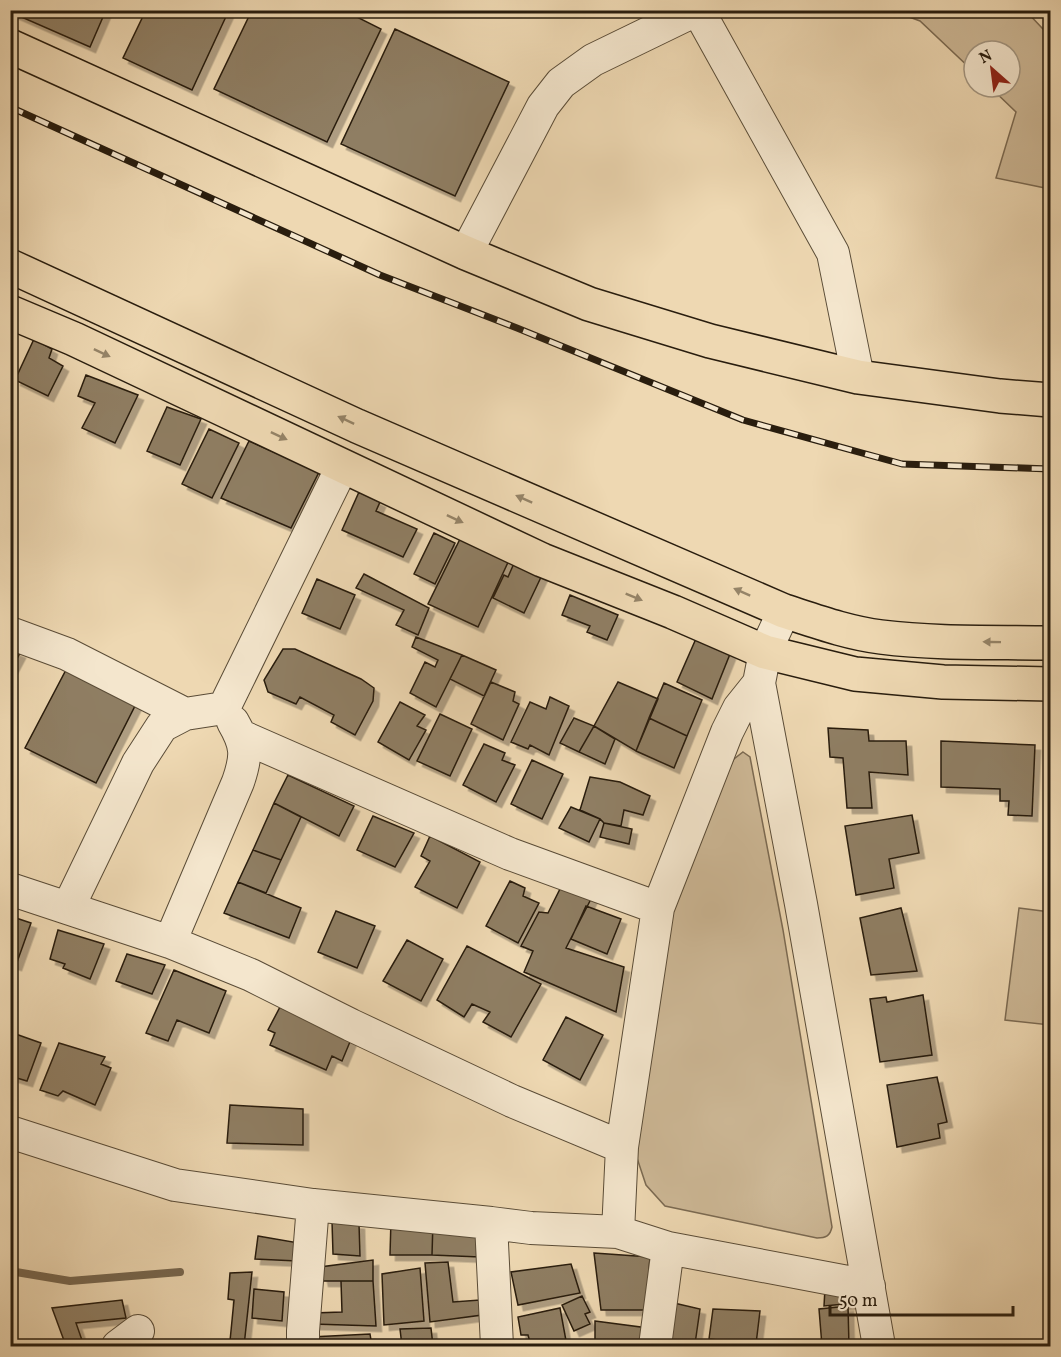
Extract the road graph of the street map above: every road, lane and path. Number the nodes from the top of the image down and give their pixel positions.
1 (697, 10) edge
2 (10, 46) edge
3 (466, 253) junction
4 (10, 266) edge
5 (90, 302) junction
6 (10, 312) edge
7 (74, 339) junction
8 (858, 377) junction
9 (1050, 400) edge
10 (342, 466) junction
11 (556, 513) junction
12 (542, 560) junction
13 (784, 611) junction
14 (10, 633) edge
15 (1050, 643) edge
16 (762, 667) junction
17 (1050, 684) edge
18 (224, 708) junction
19 (185, 714) junction
20 (241, 736) junction
21 (10, 889) edge
22 (68, 908) junction
23 (658, 909) junction
24 (170, 942) junction
25 (10, 1132) edge
26 (622, 1147) junction
27 (313, 1205) junction
28 (491, 1222) junction
29 (618, 1232) junction
30 (668, 1248) junction
31 (869, 1286) junction
32 (303, 1347) edge
33 (497, 1347) edge
34 (655, 1347) edge
35 (879, 1347) edge

1 - 3 street
1 - 8 street
2 - 3 main road
3 - 8 main road
4 - 5 main road
5 - 7 main road
11 -> 5 main road
6 - 7 main road
7 -> 10 main road
8 - 9 main road
10 -> 12 main road
10 - 18 street
11 - 12 main road
13 -> 11 main road
12 -> 16 main road
15 -> 13 main road
13 - 16 street
14 - 19 street
16 - 17 main road
16 - 23 street
16 - 31 street
18 - 19 street
18 - 20 street
19 - 22 street
20 - 23 street
20 - 24 street
21 - 22 street
22 - 24 street
23 - 26 street
24 - 26 street
25 - 27 street
26 - 29 street
27 - 28 street
27 - 32 street
28 - 29 street
28 - 33 street
29 - 30 street
30 - 31 street
30 - 34 street
31 - 35 street

